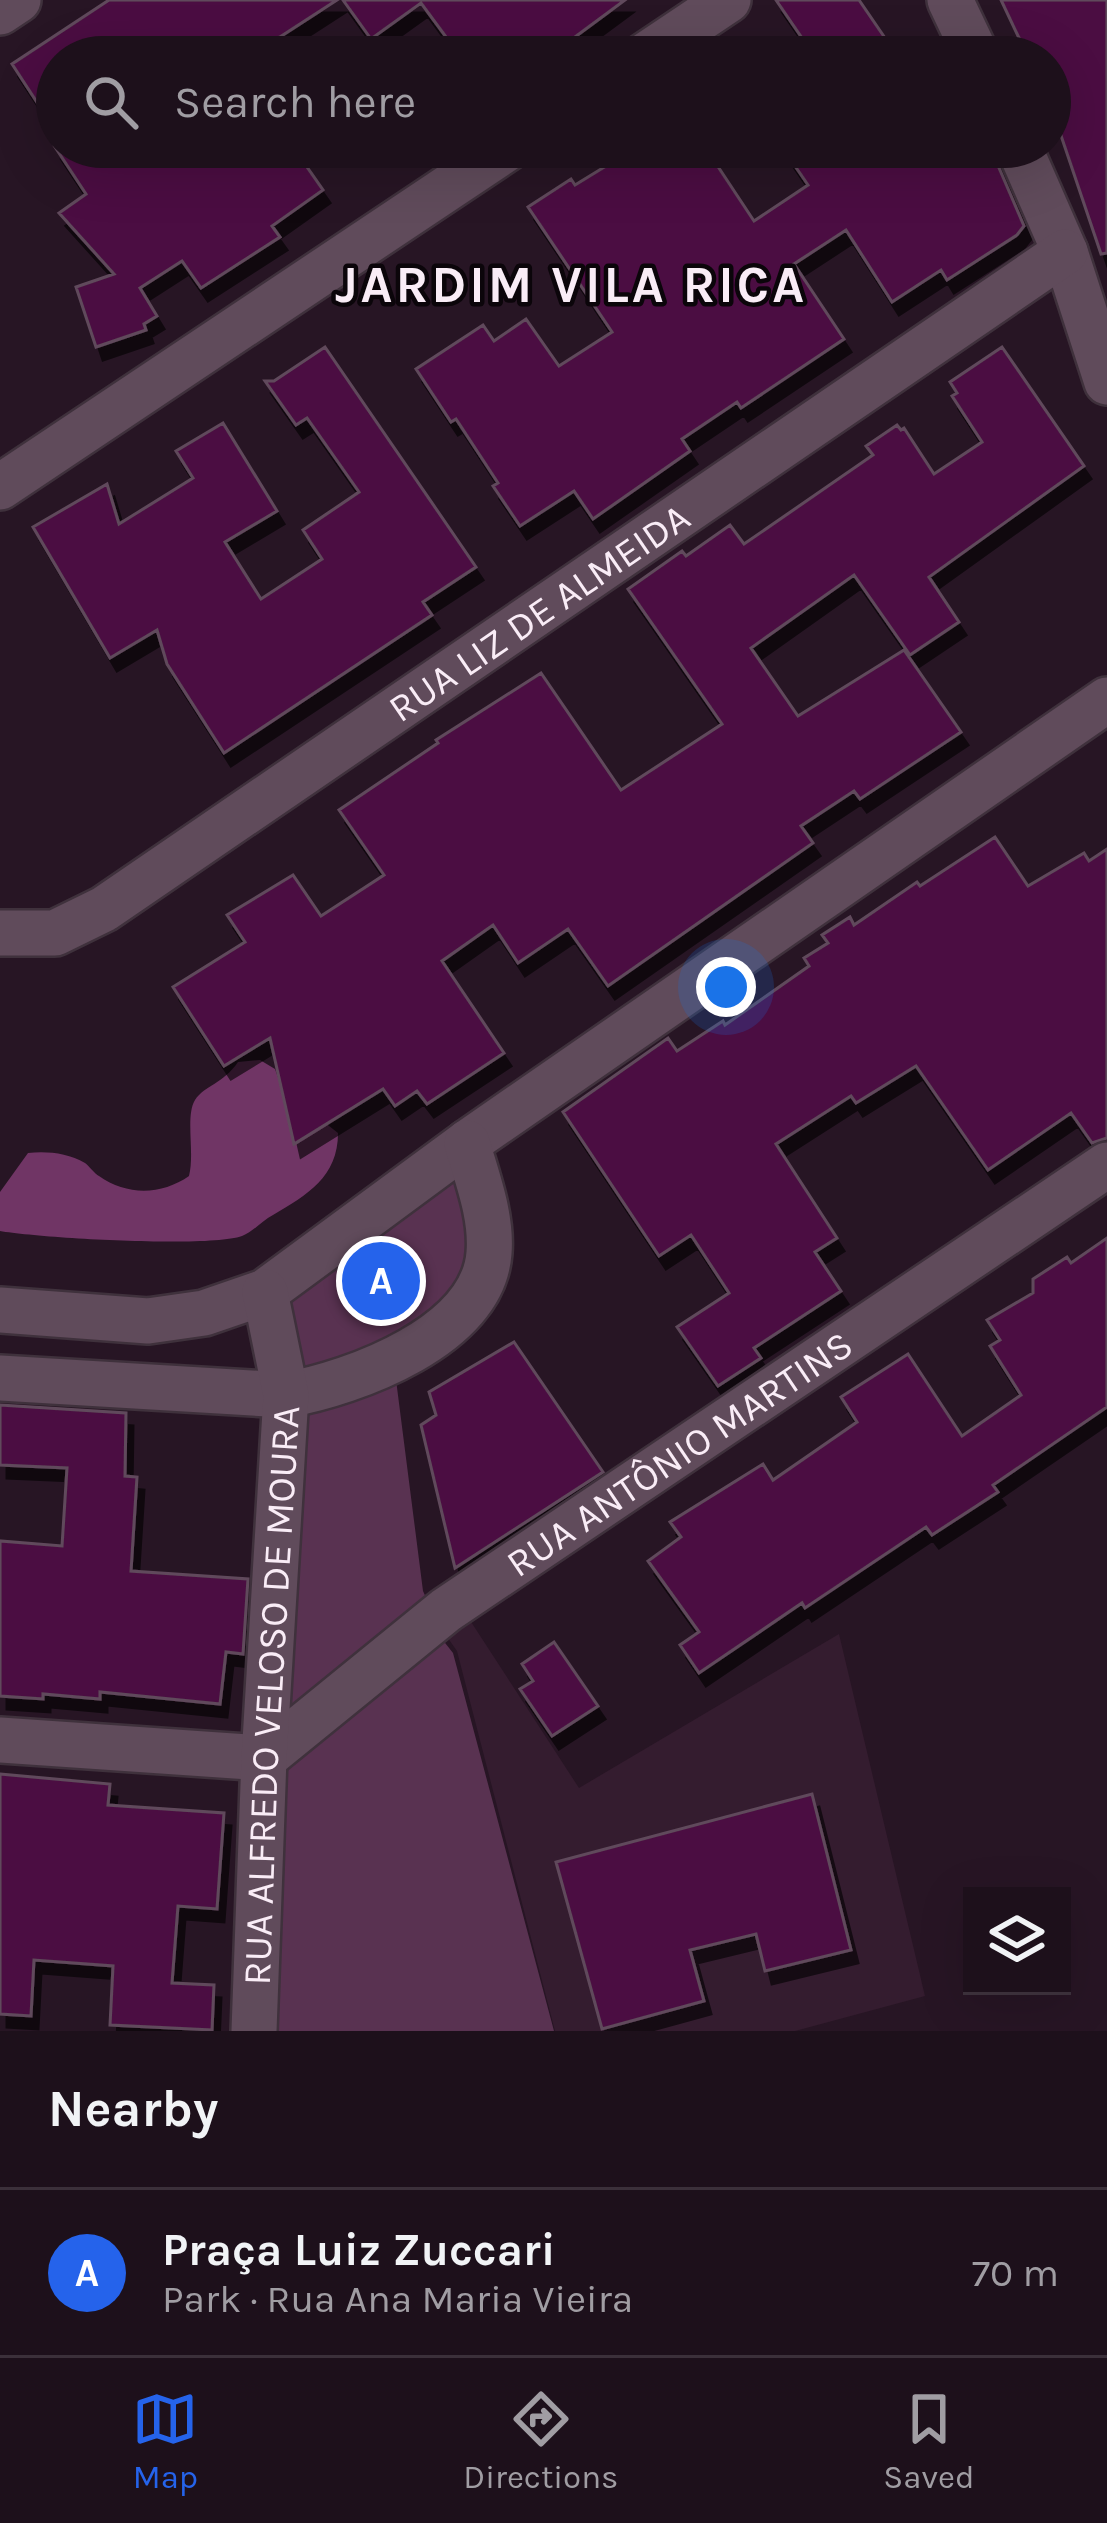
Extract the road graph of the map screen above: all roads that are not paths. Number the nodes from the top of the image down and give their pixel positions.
1 (18, 0) edge
2 (728, 0) edge
3 (950, 0) edge
4 (0, 12) edge
5 (674, 36) edge
6 (967, 36) edge
7 (478, 168) edge
8 (1028, 168) edge
9 (1065, 252) junction
10 (1107, 382) edge
11 (0, 487) edge
12 (1107, 700) edge
13 (0, 934) edge
14 (467, 1143) junction
15 (1107, 1165) edge
16 (266, 1292) junction
17 (0, 1310) edge
18 (0, 1378) edge
19 (286, 1395) junction
20 (0, 1740) edge
21 (264, 1757) junction
22 (254, 2031) edge

1 - 4 street
2 - 5 street
3 - 6 street
7 - 11 street
8 - 9 street
9 - 10 street
9 - 13 street, RUA LIZ DE ALMEIDA
12 - 14 street
14 - 16 street
14 - 19 street
15 - 21 street, RUA ANTÔNIO MARTINS
16 - 17 street
16 - 19 street, RUA ALFREDO VELOSO DE MOURA
18 - 19 street
19 - 21 street, RUA ALFREDO VELOSO DE MOURA
20 - 21 street
21 - 22 street, RUA ALFREDO VELOSO DE MOURA

